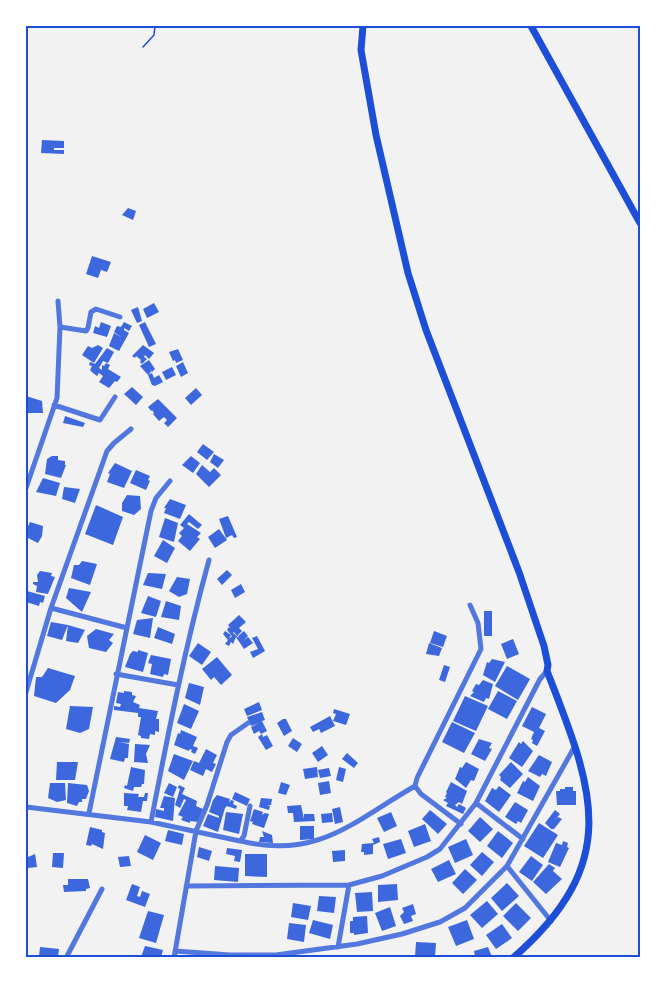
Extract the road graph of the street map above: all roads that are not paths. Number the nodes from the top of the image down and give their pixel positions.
1 (363, 26) edge
2 (531, 26) edge
3 (640, 223) edge
4 (58, 301) dead end
5 (120, 317) dead end
6 (60, 327) junction
7 (115, 397) dead end
8 (54, 405) junction
9 (131, 429) dead end
10 (170, 481) dead end
11 (26, 488) edge
12 (209, 560) dead end
13 (470, 605) dead end
14 (51, 608) junction
15 (127, 628) junction
16 (548, 671) junction
17 (116, 674) junction
18 (178, 685) junction
19 (26, 692) edge
20 (248, 723) dead end
21 (575, 746) junction
22 (415, 786) junction
23 (476, 803) junction
24 (250, 806) dead end
25 (26, 807) edge
26 (89, 813) junction
27 (151, 822) junction
28 (461, 824) junction
29 (196, 831) junction
30 (524, 839) junction
31 (240, 841) junction
32 (507, 866) junction
33 (349, 885) junction
34 (186, 886) junction
35 (102, 889) dead end
36 (551, 921) junction
37 (336, 947) junction
38 (174, 954) edge
39 (66, 957) edge
40 (333, 957) edge
41 (513, 957) edge

1 - 16 main road
2 - 3 main road
4 - 6 street
5 - 6 street
6 - 8 street
7 - 8 street
8 - 11 street
9 - 14 street
10 - 15 street
12 - 18 street
13 - 22 street
14 - 15 street
14 - 19 street
15 - 17 street
16 - 21 main road
16 - 23 street
17 - 18 street
17 - 26 street
18 - 27 street
20 - 29 street
21 - 30 street
21 - 36 main road
22 - 28 street
22 - 31 street
23 - 28 street
23 - 30 street
24 - 31 street
25 - 26 street
26 - 27 street
27 - 29 street
28 - 33 street
29 - 31 street
29 - 34 street
30 - 32 street
32 - 36 street
32 - 37 street
33 - 34 street
33 - 37 street
34 - 38 street
35 - 39 street
36 - 41 main road
37 - 38 street
37 - 40 street

